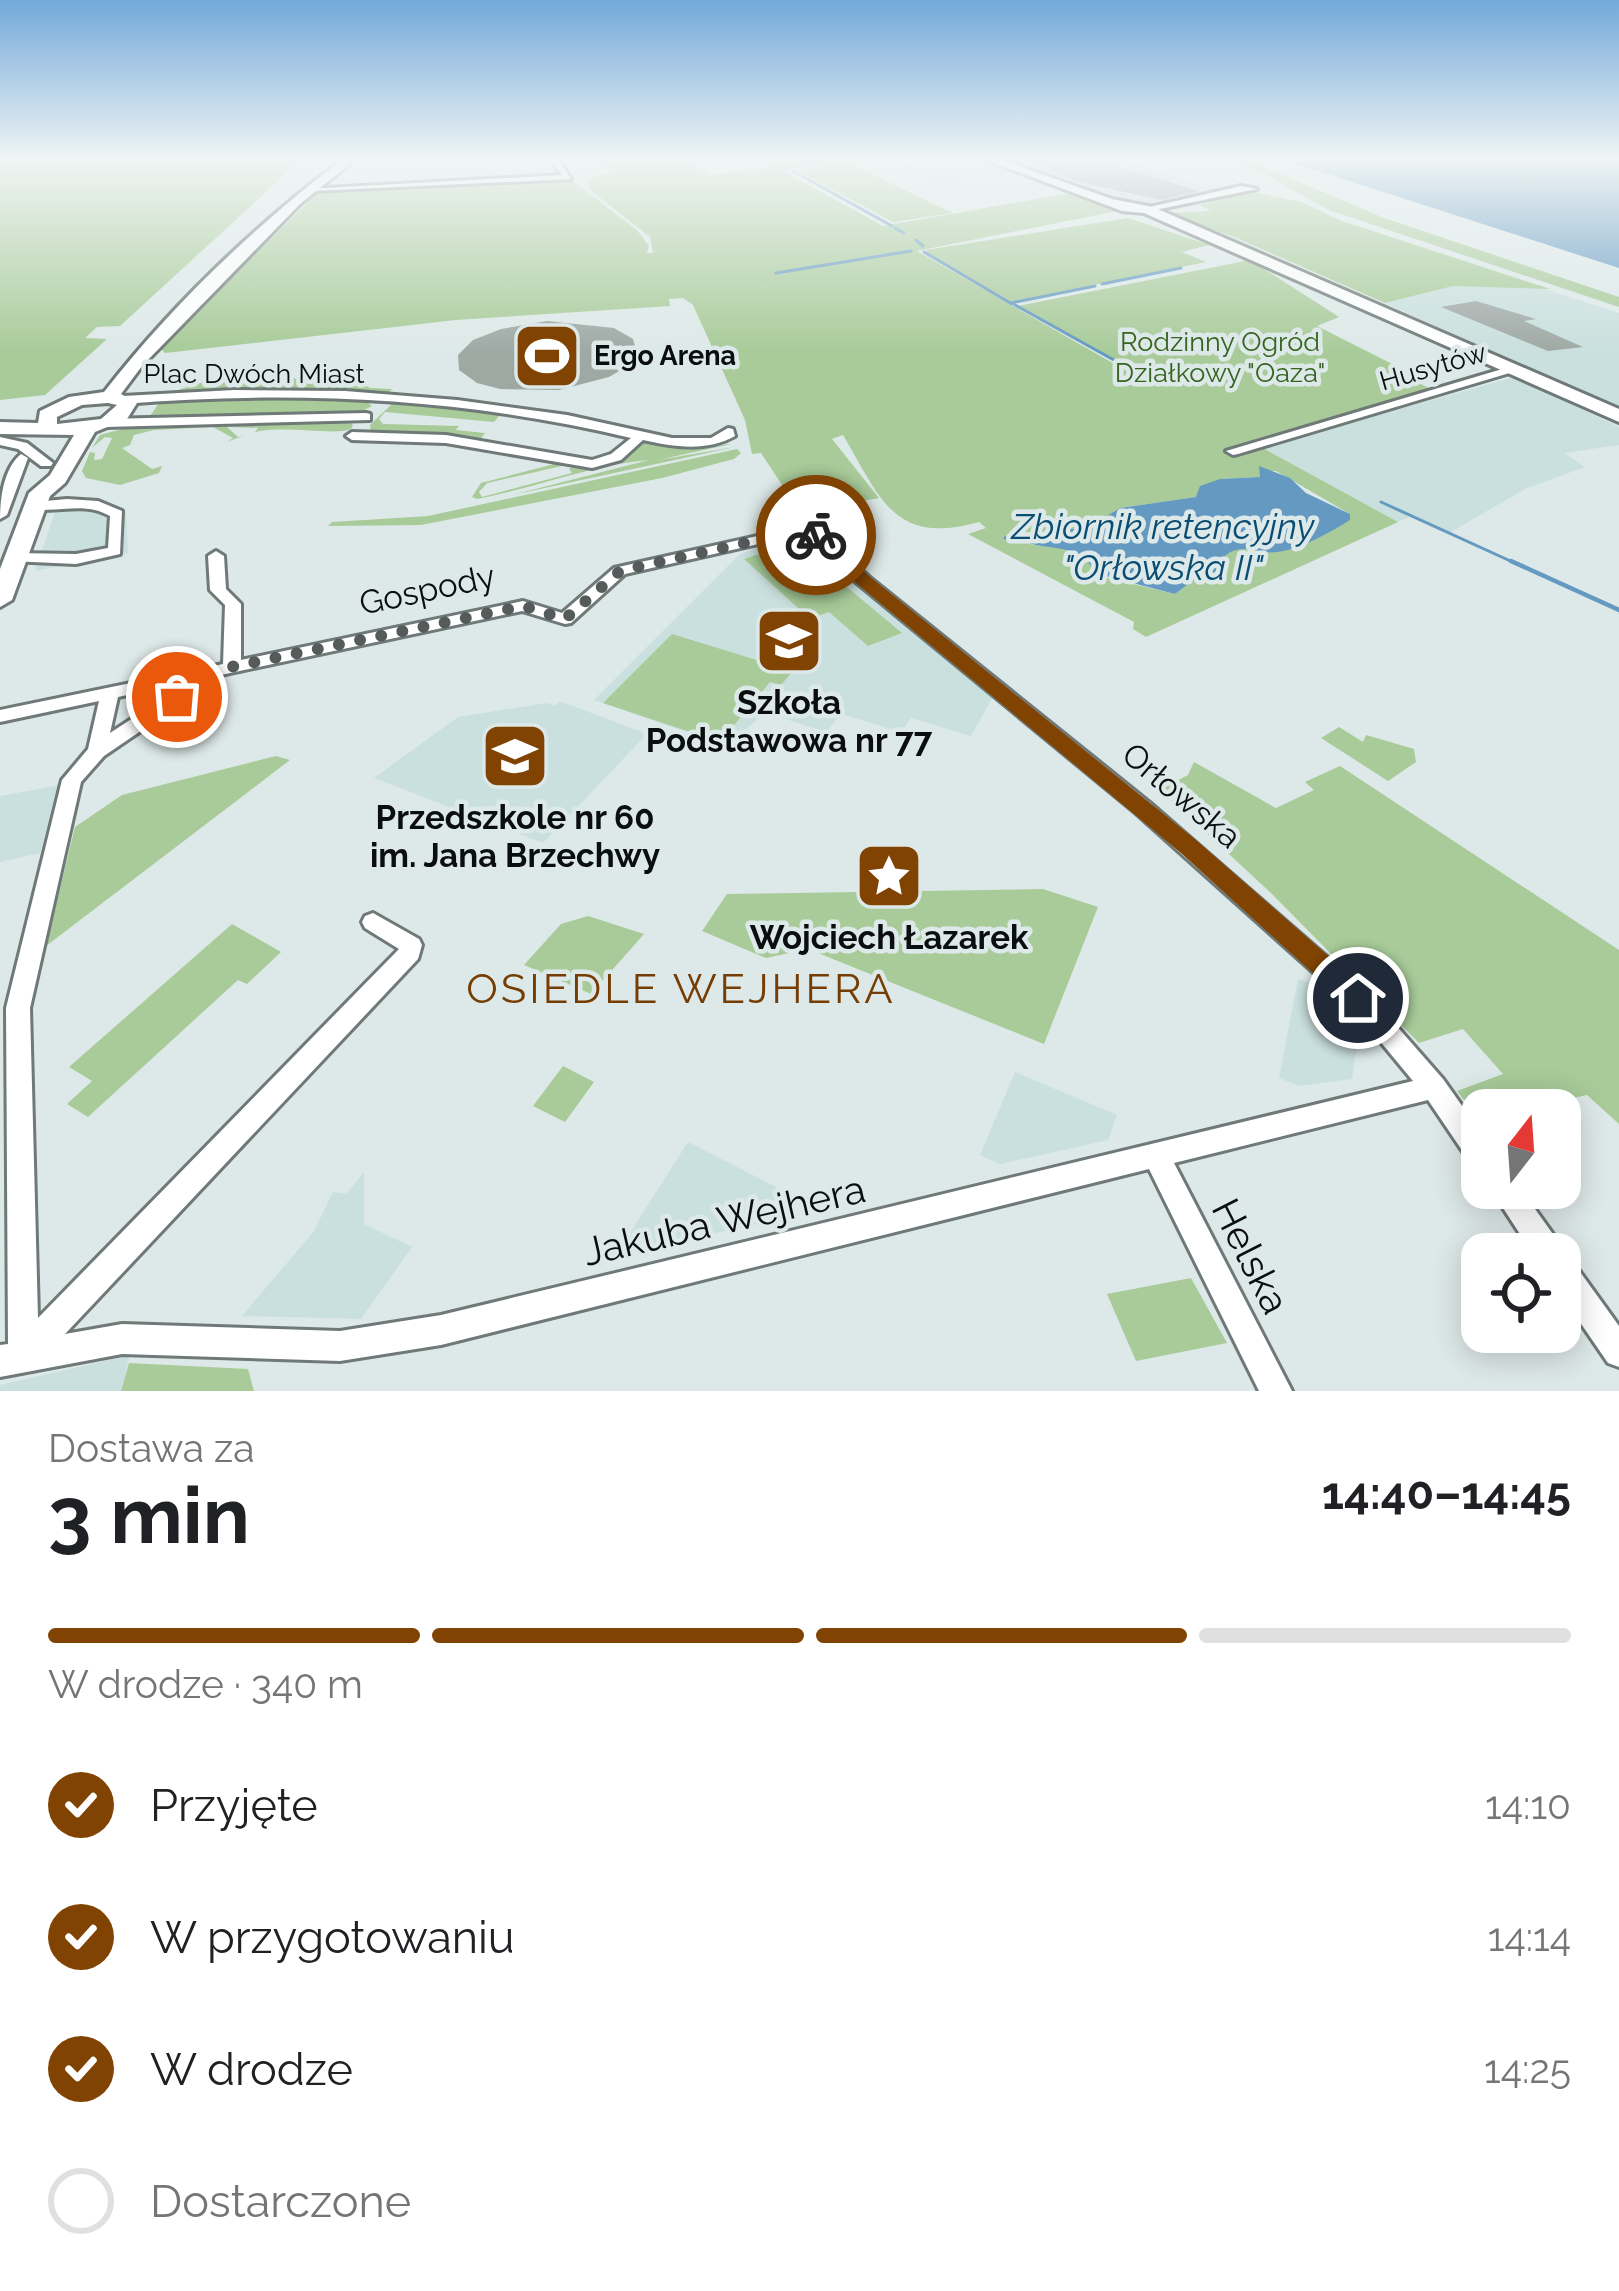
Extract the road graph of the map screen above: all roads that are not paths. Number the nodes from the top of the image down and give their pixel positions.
1 (276, 224) edge
2 (1177, 224) edge
3 (1479, 354) junction
4 (1509, 370) junction
5 (107, 398) junction
6 (385, 398) junction
7 (60, 406) junction
8 (0, 411) edge
9 (366, 417) junction
10 (1619, 418) edge
11 (97, 426) junction
12 (0, 428) edge
13 (54, 428) junction
14 (728, 432) dead end
15 (643, 434) junction
16 (0, 441) edge
17 (1233, 451) dead end
18 (21, 458) dead end
19 (46, 464) junction
20 (6, 486) edge
21 (34, 505) junction
22 (0, 517) edge
23 (216, 556) dead end
24 (15, 558) junction
25 (620, 571) joint
26 (0, 600) edge
27 (224, 669) junction
28 (110, 694) junction
29 (0, 716) edge
30 (98, 751) junction
31 (374, 922) dead end
32 (1434, 1088) junction
33 (1461, 1126) edge
34 (1156, 1157) junction
35 (1581, 1298) edge
36 (1619, 1352) edge
37 (12, 1358) edge
38 (1276, 1391) edge

1 - 5 street
2 - 3 street
3 - 4 street
3 - 10 street
4 - 10 street
4 - 17 street, Husytów
5 - 6 street, Plac Dwóch Miast
5 - 7 street
5 - 11 street
6 - 9 street, Plac Dwóch Miast
6 - 15 street, Plac Dwóch Miast
7 - 8 street
7 - 13 street
9 - 11 street, Plac Dwóch Miast
9 - 15 street, Plac Dwóch Miast
11 - 13 street
11 - 21 street
12 - 13 street
13 - 19 street
14 - 15 street, Plac Dwóch Miast
16 - 19 street
18 - 20 street
19 - 21 street
20 - 22 street
21 - 22 street
21 - 24 street
21 - 24 street
23 - 27 street
24 - 26 street
25 - 27 street, Gospody
25 - 32 street, Orłowska
27 - 28 street, Gospody
27 - 30 street, Gospody
28 - 29 street, Gospody
28 - 30 street, Gospody
30 - 37 street, Gospody
31 - 37 street
32 - 33 street, Orłowska
32 - 34 street, Jakuba Wejhera
34 - 37 street, Jakuba Wejhera
34 - 38 street, Helska
35 - 36 street

